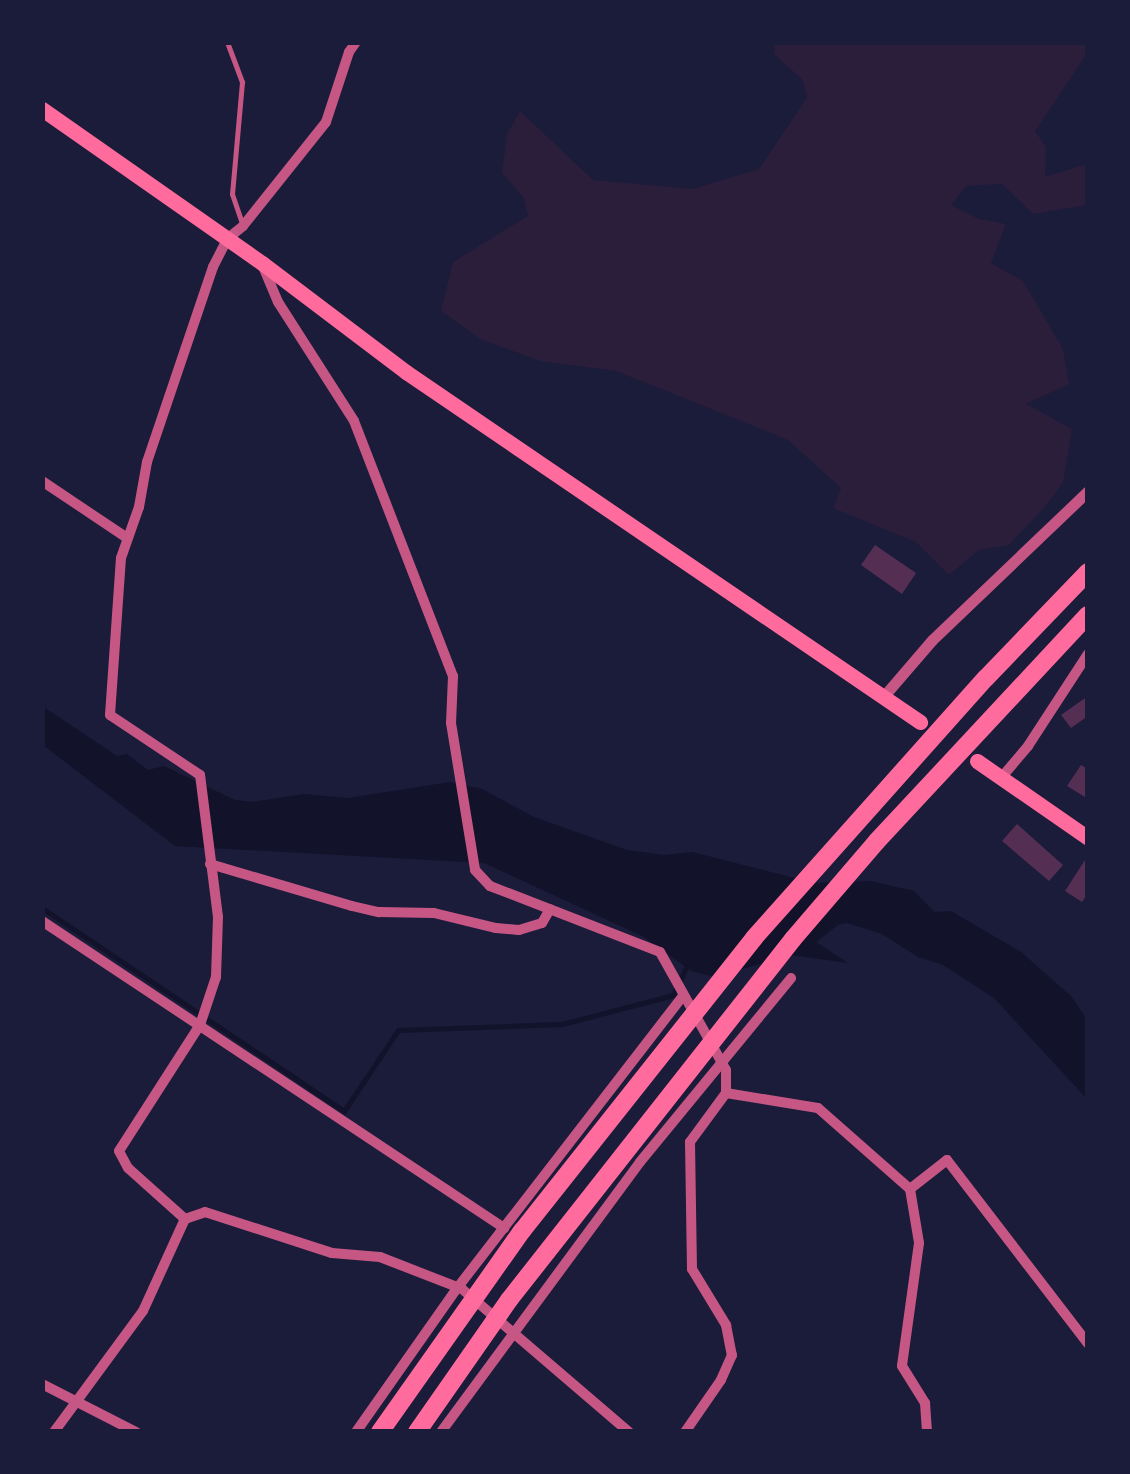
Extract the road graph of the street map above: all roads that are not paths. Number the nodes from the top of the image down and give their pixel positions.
1 (228, 42) edge
2 (356, 42) edge
3 (42, 109) edge
4 (243, 226) junction
5 (227, 238) junction
6 (262, 264) junction
7 (42, 481) edge
8 (1088, 491) edge
9 (127, 538) junction
10 (1088, 572) edge
11 (1088, 614) edge
12 (1088, 654) edge
13 (884, 697) junction
14 (920, 722) dead end
15 (977, 761) dead end
16 (1001, 778) junction
17 (1088, 838) edge
18 (210, 862) junction
19 (550, 909) junction
20 (42, 921) edge
21 (791, 978) dead end
22 (684, 996) junction
23 (200, 1026) junction
24 (722, 1062) junction
25 (726, 1093) junction
26 (910, 1189) junction
27 (186, 1219) junction
28 (504, 1228) junction
29 (458, 1287) junction
30 (514, 1329) junction
31 (1088, 1344) edge
32 (42, 1384) edge
33 (76, 1403) junction
34 (54, 1432) edge
35 (136, 1432) edge
36 (356, 1432) edge
37 (380, 1432) edge
38 (417, 1432) edge
39 (441, 1432) edge
40 (629, 1432) edge
41 (685, 1432) edge
42 (927, 1432) edge

1 - 4 lane
2 - 4 street
3 - 5 main road
4 - 5 street
5 - 6 main road
5 - 9 street
6 - 13 main road
6 - 19 street
7 - 9 street
8 - 13 street
9 - 18 street
10 - 37 highway
11 - 38 highway
12 - 16 street
13 - 14 main road
15 - 16 main road
16 - 17 main road
18 - 19 street
18 - 23 street
19 - 22 street
20 - 23 street
21 - 24 street
22 - 24 street
22 - 28 street
23 - 27 street
23 - 28 street
24 - 25 street
24 - 30 street
25 - 26 street
25 - 41 street
26 - 31 street
26 - 42 street
27 - 29 street
27 - 33 street
28 - 29 street
29 - 30 street
29 - 36 street
30 - 39 street
30 - 40 street
32 - 33 street
33 - 34 street
33 - 35 street

